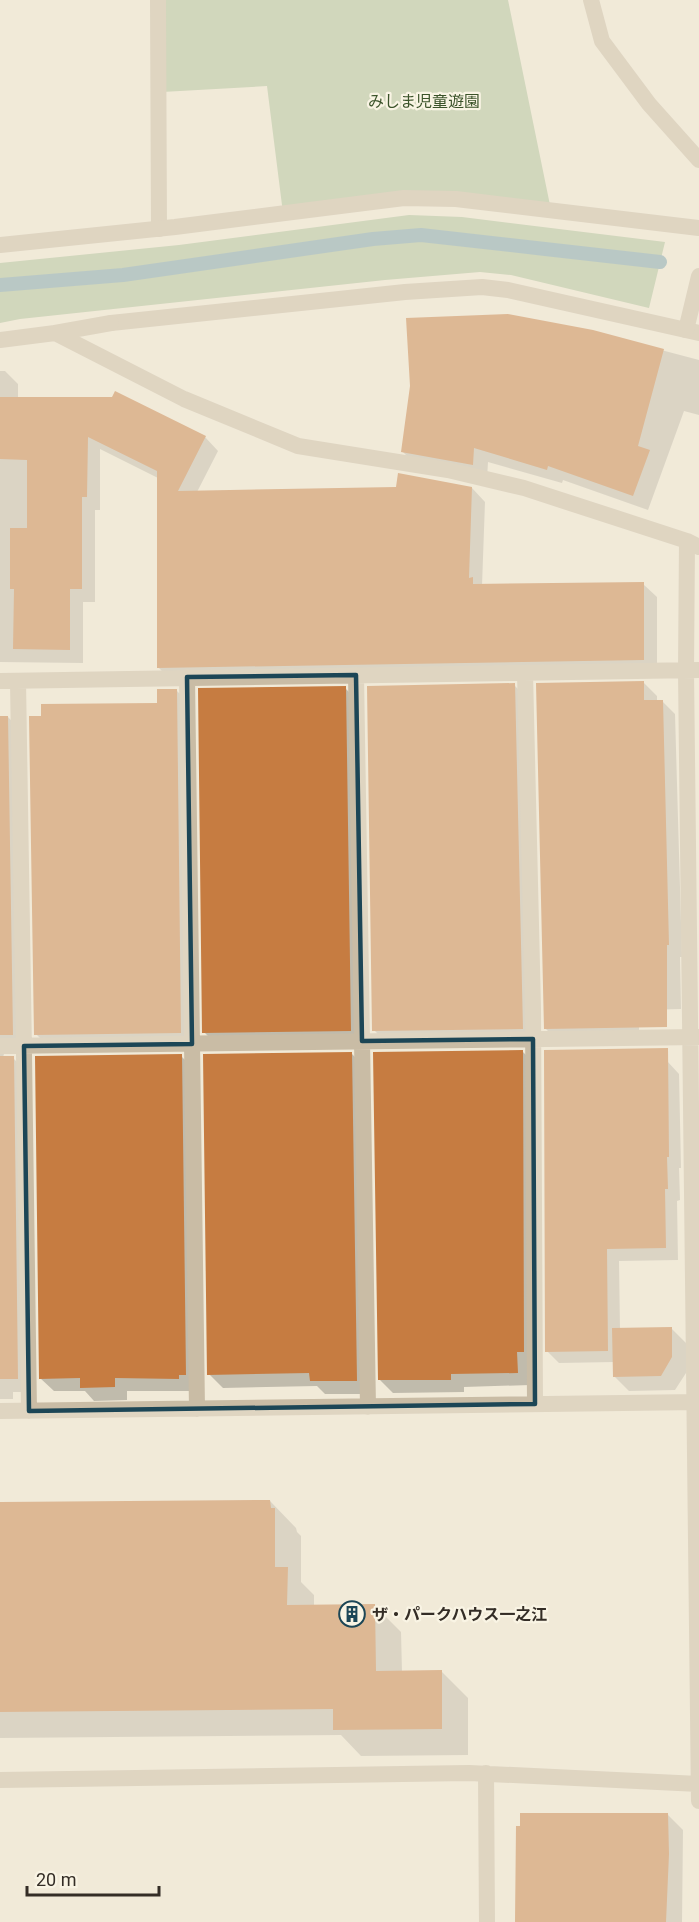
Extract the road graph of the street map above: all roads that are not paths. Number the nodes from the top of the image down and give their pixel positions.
1 (158, 0) edge
2 (591, 0) edge
3 (699, 160) edge
4 (699, 228) edge
5 (159, 229) junction
6 (0, 245) edge
7 (699, 276) edge
8 (693, 331) edge
9 (55, 333) junction
10 (0, 340) edge
11 (693, 544) edge
12 (692, 671) edge
13 (525, 673) junction
14 (356, 675) junction
15 (187, 678) junction
16 (0, 681) edge
17 (18, 681) junction
18 (695, 1037) edge
19 (533, 1039) junction
20 (362, 1041) junction
21 (192, 1044) junction
22 (0, 1046) edge
23 (24, 1046) junction
24 (697, 1402) edge
25 (536, 1404) junction
26 (368, 1407) junction
27 (197, 1408) junction
28 (0, 1411) edge
29 (29, 1411) junction
30 (486, 1773) junction
31 (0, 1780) edge
32 (699, 1784) edge
33 (699, 1801) edge
34 (487, 1922) edge

1 - 5 street
2 - 3 street
4 - 5 street
5 - 6 street
7 - 8 street
8 - 9 street
9 - 10 street
9 - 11 street
11 - 12 street
12 - 13 street
12 - 18 street
13 - 14 street
13 - 19 street
14 - 15 street
14 - 20 street
15 - 17 street
15 - 21 street
16 - 17 street
17 - 23 street
18 - 19 street
18 - 24 street
19 - 20 street
19 - 25 street
20 - 21 street
20 - 26 street
21 - 23 street
21 - 27 street
22 - 23 street
23 - 29 street
24 - 25 street
24 - 32 street
25 - 26 street
26 - 27 street
27 - 29 street
28 - 29 street
30 - 31 street
30 - 32 street
30 - 34 street
32 - 33 street

